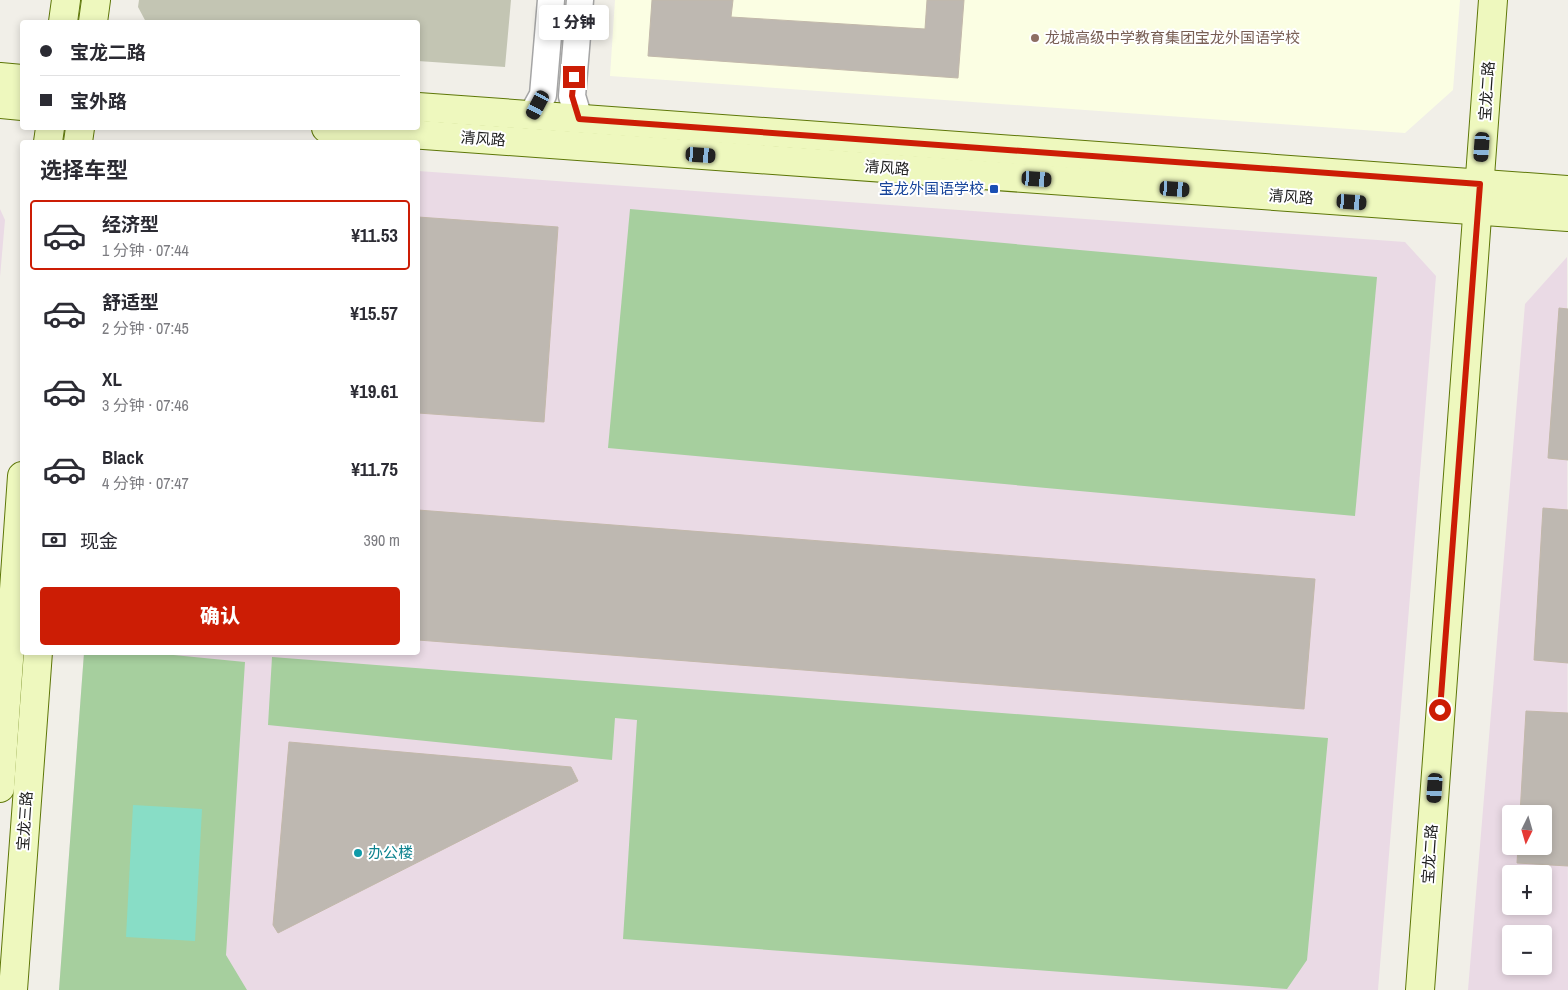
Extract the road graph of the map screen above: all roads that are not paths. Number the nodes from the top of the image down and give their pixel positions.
1 (66, 0) edge
2 (96, 0) edge
3 (551, 0) edge
4 (580, 0) edge
5 (1493, 0) edge
6 (63, 20) edge
7 (93, 20) edge
8 (0, 77) edge
9 (20, 79) edge
10 (0, 104) edge
11 (20, 106) edge
12 (420, 107) edge
13 (532, 115) junction
14 (579, 119) junction
15 (354, 130) edge
16 (1480, 184) junction
17 (1568, 190) edge
18 (1478, 210) junction
19 (1568, 217) edge
20 (20, 504) edge
21 (38, 655) edge
22 (0, 788) edge
23 (13, 990) edge
24 (1420, 990) edge

1 - 6 street
2 - 7 street
3 - 13 street
4 - 14 street
5 - 16 street, 宝龙二路
8 - 9 street
10 - 11 street
12 - 13 street, 清风路
13 - 14 street, 清风路
14 - 16 street, 清风路
15 - 18 street, 清风路
16 - 17 street, 清风路
16 - 18 street, 宝龙二路
18 - 19 street, 清风路
18 - 24 street, 宝龙二路
20 - 22 street, 宝龙三路
21 - 23 street, 宝龙三路

